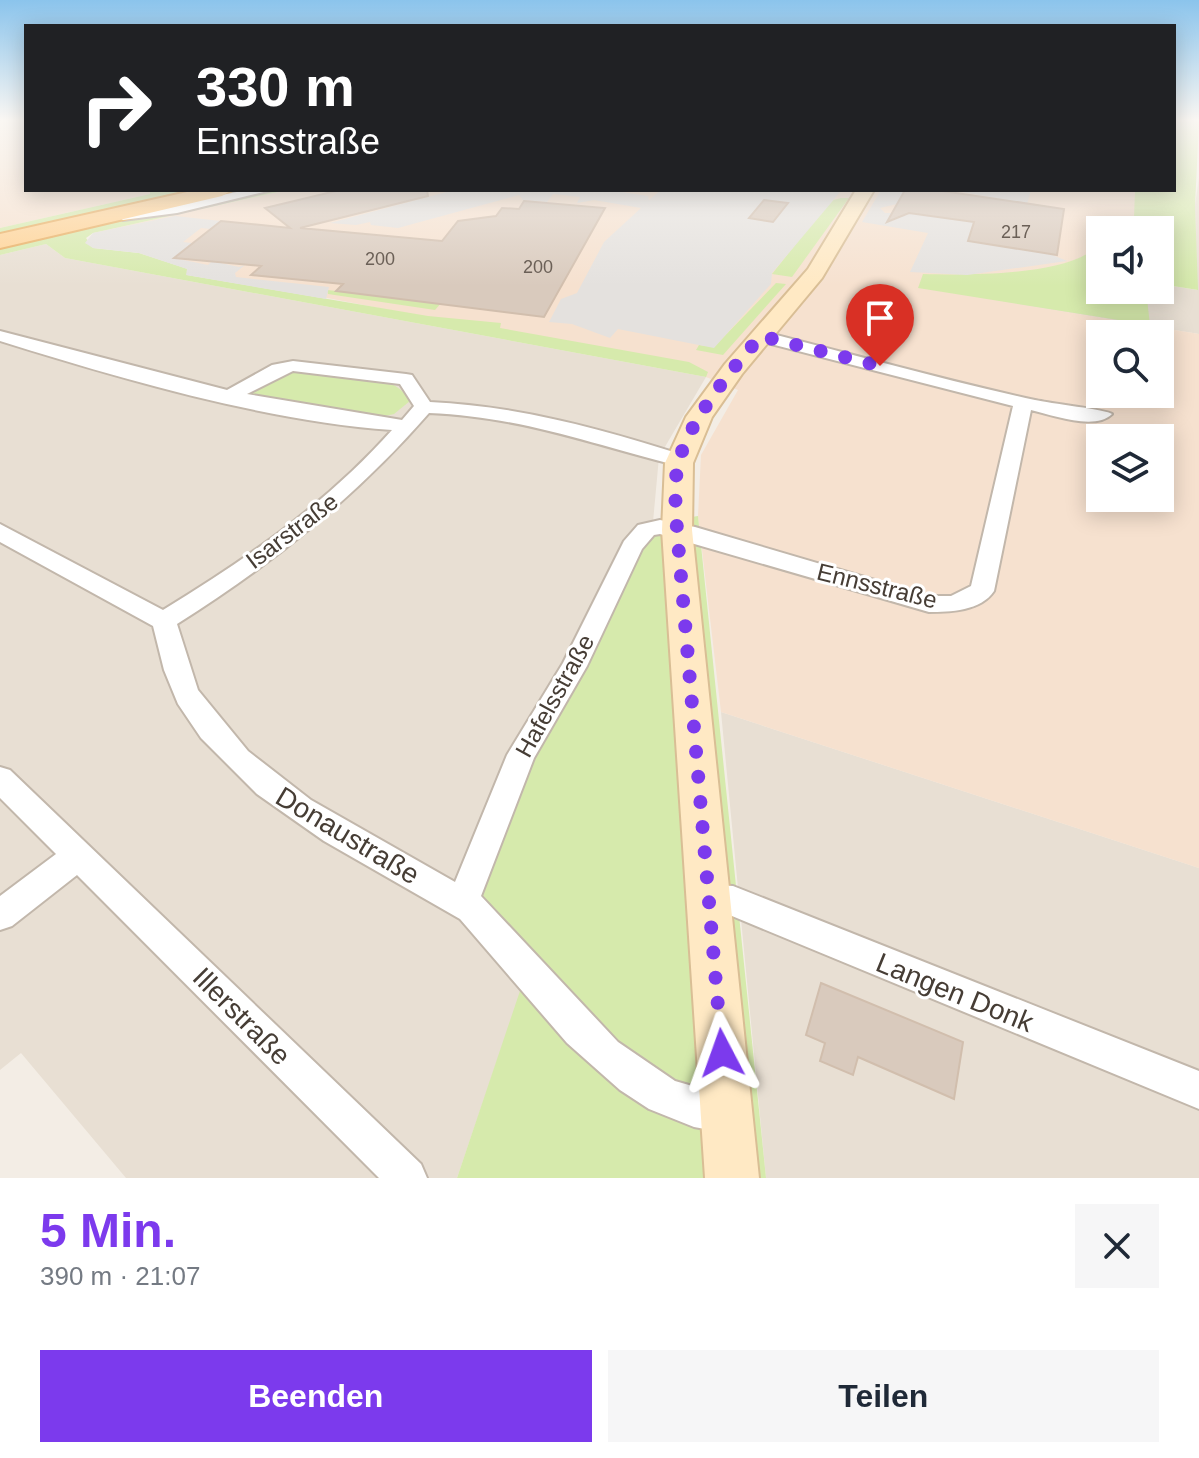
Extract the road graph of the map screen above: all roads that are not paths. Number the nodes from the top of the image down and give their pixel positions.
1 (174, 192) edge
2 (213, 192) edge
3 (256, 192) edge
4 (864, 192) edge
5 (93, 219) junction
6 (0, 232) edge
7 (0, 241) edge
8 (0, 336) edge
9 (761, 336) junction
10 (230, 396) junction
11 (1023, 403) junction
12 (424, 407) junction
13 (1102, 414) dead end
14 (407, 426) junction
15 (679, 460) junction
16 (677, 530) junction
17 (0, 531) edge
18 (164, 621) junction
19 (0, 779) edge
20 (79, 855) junction
21 (464, 899) junction
22 (710, 900) junction
23 (0, 915) edge
24 (1199, 1090) edge
25 (727, 1114) junction
26 (406, 1178) edge
27 (732, 1178) edge

1 - 6 main road
2 - 5 main road
3 - 5 street
4 - 9 main road
5 - 7 main road
8 - 10 street
9 - 11 street
9 - 15 main road
10 - 12 street
10 - 14 street
11 - 13 street
11 - 16 street, Ennsstraße
12 - 14 street, Isarstraße
12 - 15 street
14 - 18 street, Isarstraße
15 - 16 main road
16 - 21 street, Hafelsstraße
16 - 22 main road
17 - 18 street
18 - 21 street, Donaustraße
19 - 20 street, Illerstraße
20 - 23 street
20 - 26 street, Illerstraße
21 - 25 street, Donaustraße
22 - 24 street, Langen Donk
22 - 25 main road
25 - 27 main road

